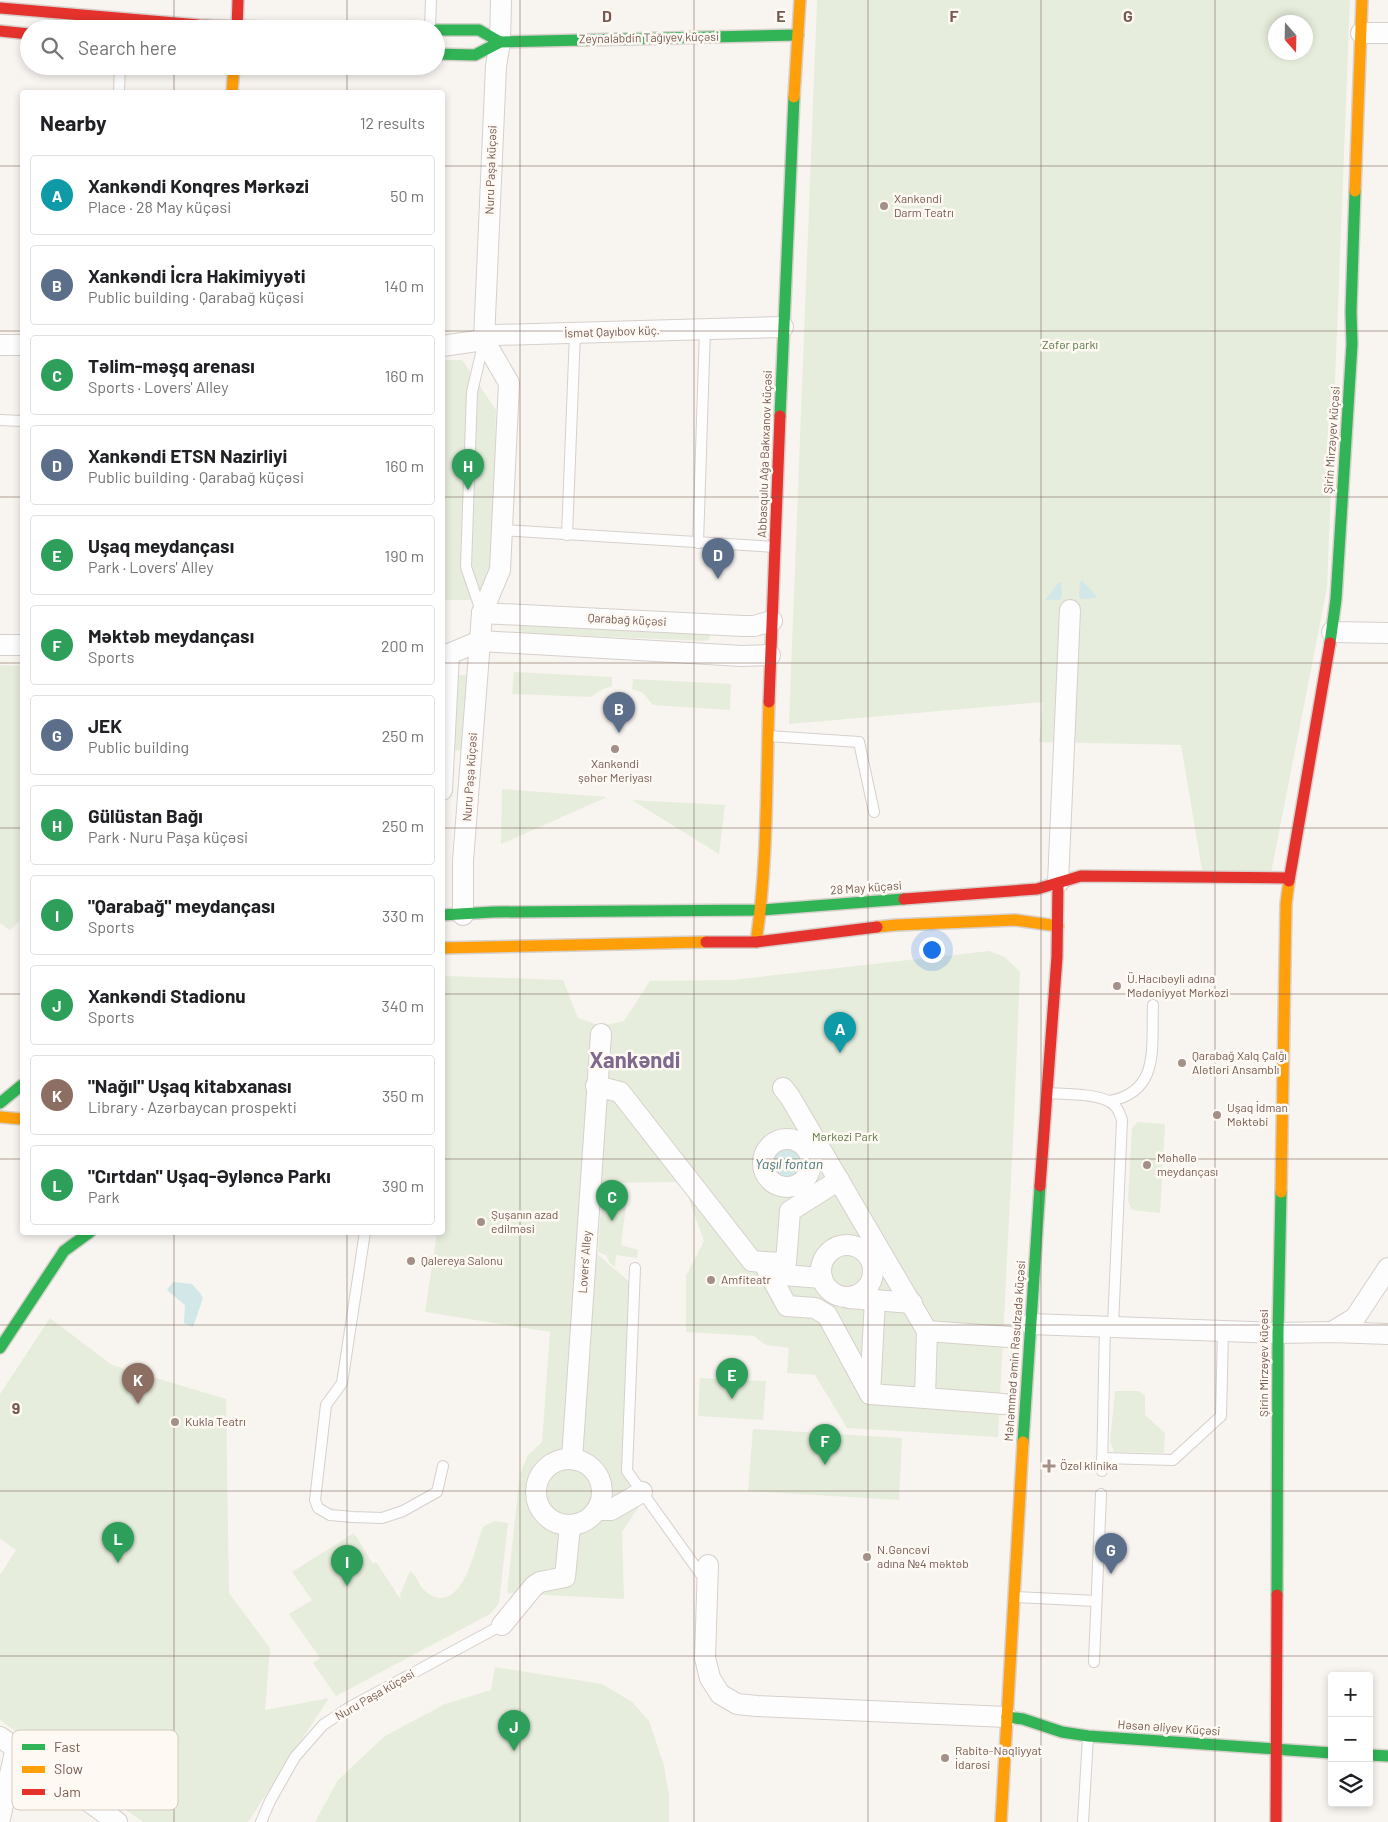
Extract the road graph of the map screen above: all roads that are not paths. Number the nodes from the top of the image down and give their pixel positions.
1 (238, 0) edge
2 (431, 0) edge
3 (501, 0) edge
4 (800, 0) edge
5 (1362, 0) edge
6 (1, 5) edge
7 (150, 20) edge
8 (237, 20) edge
9 (430, 20) edge
10 (0, 26) edge
11 (445, 30) edge
12 (0, 31) edge
13 (20, 33) edge
14 (1361, 33) junction
15 (1388, 33) edge
16 (798, 35) junction
17 (500, 42) junction
18 (445, 54) edge
19 (120, 75) edge
20 (233, 75) edge
21 (119, 90) edge
22 (232, 90) edge
23 (784, 328) junction
24 (706, 329) junction
25 (575, 333) junction
26 (484, 340) junction
27 (0, 345) edge
28 (20, 345) edge
29 (445, 346) edge
30 (0, 420) edge
31 (20, 421) edge
32 (502, 530) junction
33 (567, 534) junction
34 (698, 543) junction
35 (776, 547) junction
36 (1070, 610) dead end
37 (482, 614) junction
38 (772, 621) junction
39 (1332, 632) junction
40 (1388, 633) edge
41 (480, 640) junction
42 (0, 644) edge
43 (20, 645) edge
44 (446, 654) edge
45 (770, 655) junction
46 (445, 688) edge
47 (767, 736) junction
48 (874, 812) dead end
49 (1289, 878) junction
50 (1058, 882) junction
51 (760, 910) junction
52 (463, 914) junction
53 (445, 915) edge
54 (1058, 926) junction
55 (756, 942) junction
56 (445, 948) edge
57 (1153, 1005) dead end
58 (601, 1034) dead end
59 (596, 1086) junction
60 (20, 1087) edge
61 (1047, 1093) junction
62 (1110, 1101) junction
63 (0, 1103) edge
64 (0, 1117) edge
65 (20, 1119) edge
66 (788, 1138) junction
67 (827, 1170) junction
68 (854, 1205) junction
69 (66, 1235) edge
70 (86, 1235) edge
71 (365, 1235) edge
72 (840, 1246) junction
73 (64, 1251) junction
74 (773, 1266) junction
75 (635, 1268) dead end
76 (1388, 1268) edge
77 (822, 1272) junction
78 (780, 1293) junction
79 (844, 1298) junction
80 (875, 1300) junction
81 (912, 1303) junction
82 (1030, 1324) junction
83 (1109, 1326) junction
84 (928, 1331) junction
85 (1223, 1331) junction
86 (1332, 1332) junction
87 (1278, 1333) junction
88 (1388, 1334) edge
89 (1009, 1337) dead end
90 (0, 1348) edge
91 (870, 1394) junction
92 (925, 1398) junction
93 (1004, 1404) dead end
94 (1102, 1458) junction
95 (572, 1459) junction
96 (443, 1466) dead end
97 (1102, 1471) dead end
98 (642, 1492) junction
99 (1102, 1494) dead end
100 (598, 1510) junction
101 (570, 1526) junction
102 (708, 1575) joint
103 (1014, 1597) junction
104 (1096, 1601) junction
105 (502, 1625) joint
106 (1094, 1662) dead end
107 (1007, 1716) junction
108 (1088, 1736) junction
109 (8, 1742) edge
110 (1277, 1750) junction
111 (1328, 1753) edge
112 (1373, 1755) edge
113 (1388, 1756) edge
114 (101, 1810) edge
115 (0, 1818) edge
116 (117, 1822) edge
117 (261, 1822) edge
118 (1001, 1822) edge
119 (1083, 1822) edge
120 (1276, 1822) edge

1 - 8 street
2 - 9 lane
3 - 17 street, Nuru Paşa küçəsi
4 - 16 street, Abbasqulu Ağa Bakıxanov küçəsi
5 - 14 street, Şirin Mirzəyev küçəsi
6 - 7 street
6 - 10 street
11 - 17 street
12 - 13 street
14 - 15 street
14 - 39 street, Şirin Mirzəyev küçəsi
16 - 17 street, Zeynalabdin Tağıyev küçəsi
16 - 23 street, Abbasqulu Ağa Bakıxanov küçəsi
17 - 18 street, Zeynalabdin Tağıyev küçəsi
17 - 26 street, Nuru Paşa küçəsi
19 - 21 lane
20 - 22 street
23 - 24 street, İsmət Qayıbov küç.
23 - 35 street, Abbasqulu Ağa Bakıxanov küçəsi
24 - 25 street, İsmət Qayıbov küç.
24 - 34 lane
25 - 26 street, İsmət Qayıbov küç.
25 - 33 lane
26 - 29 street, İsmət Qayıbov küç.
26 - 32 street, Nuru Paşa küçəsi
26 - 37 lane, Nuru Paşa küçəsi
27 - 28 street
30 - 31 lane
32 - 33 lane
32 - 37 street, Nuru Paşa küçəsi
33 - 34 lane
34 - 35 lane
35 - 38 street, Abbasqulu Ağa Bakıxanov küçəsi
36 - 50 street
37 - 38 street, Qarabağ küçəsi
37 - 41 street, Nuru Paşa küçəsi
38 - 45 street, Abbasqulu Ağa Bakıxanov küçəsi
39 - 40 street
39 - 49 street, Şirin Mirzəyev küçəsi
41 - 44 street
41 - 45 street
41 - 52 street, Nuru Paşa küçəsi
42 - 43 street
44 - 46 street
45 - 47 street, Abbasqulu Ağa Bakıxanov küçəsi
47 - 48 lane
47 - 51 street, Abbasqulu Ağa Bakıxanov küçəsi
49 - 50 street, 28 May küçəsi
49 - 87 street, Şirin Mirzəyev küçəsi
50 - 51 street, 28 May küçəsi
50 - 54 street, Məhəmməd Əmin Rəsulzadə küçəsi
51 - 52 street, 28 May küçəsi
51 - 55 street, Abbasqulu Ağa Bakıxanov küçəsi
52 - 53 street, 28 May küçəsi
54 - 55 street
54 - 61 street, Məhəmməd Əmin Rəsulzadə küçəsi
55 - 56 street
57 - 62 lane
58 - 59 street, Lovers' Alley
59 - 74 street
59 - 95 street, Lovers' Alley
60 - 63 street
61 - 62 lane
61 - 82 street, Məhəmməd Əmin Rəsulzadə küçəsi
62 - 83 lane
64 - 65 street
66 - 67 street
66 - 67 street
66 - 67 street
67 - 68 street
67 - 74 street
68 - 72 street
68 - 81 street
69 - 73 street
70 - 73 street
71 - 96 lane
72 - 77 street
72 - 79 street
73 - 90 street
74 - 77 street
74 - 78 street
75 - 98 lane
76 - 86 street
77 - 79 street
78 - 79 street
78 - 91 street
79 - 80 street
80 - 81 street
80 - 91 street
81 - 84 street
82 - 83 street
82 - 103 street, Məhəmməd Əmin Rəsulzadə küçəsi
83 - 85 street
83 - 94 lane
84 - 89 street
84 - 92 street
85 - 87 street
85 - 94 lane
86 - 87 street
86 - 88 street
87 - 110 street, Şirin Mirzəyev küçəsi
91 - 92 street
92 - 93 street
94 - 97 lane
95 - 100 street
95 - 101 street
98 - 100 street
98 - 102 lane
99 - 104 lane
100 - 101 street
101 - 105 street
102 - 107 street
103 - 104 lane
103 - 107 street, Məhəmməd Əmin Rəsulzadə küçəsi
104 - 106 lane
105 - 117 lane, Nuru Paşa küçəsi
107 - 108 street, Həsən Əliyev Küçəsi
107 - 118 street, Məhəmməd Əmin Rəsulzadə küçəsi
108 - 110 street, Həsən Əliyev Küçəsi
108 - 119 lane
109 - 115 street
110 - 111 street, Həsən Əliyev Küçəsi
110 - 120 street, Şirin Mirzəyev küçəsi
112 - 113 street
114 - 116 street

